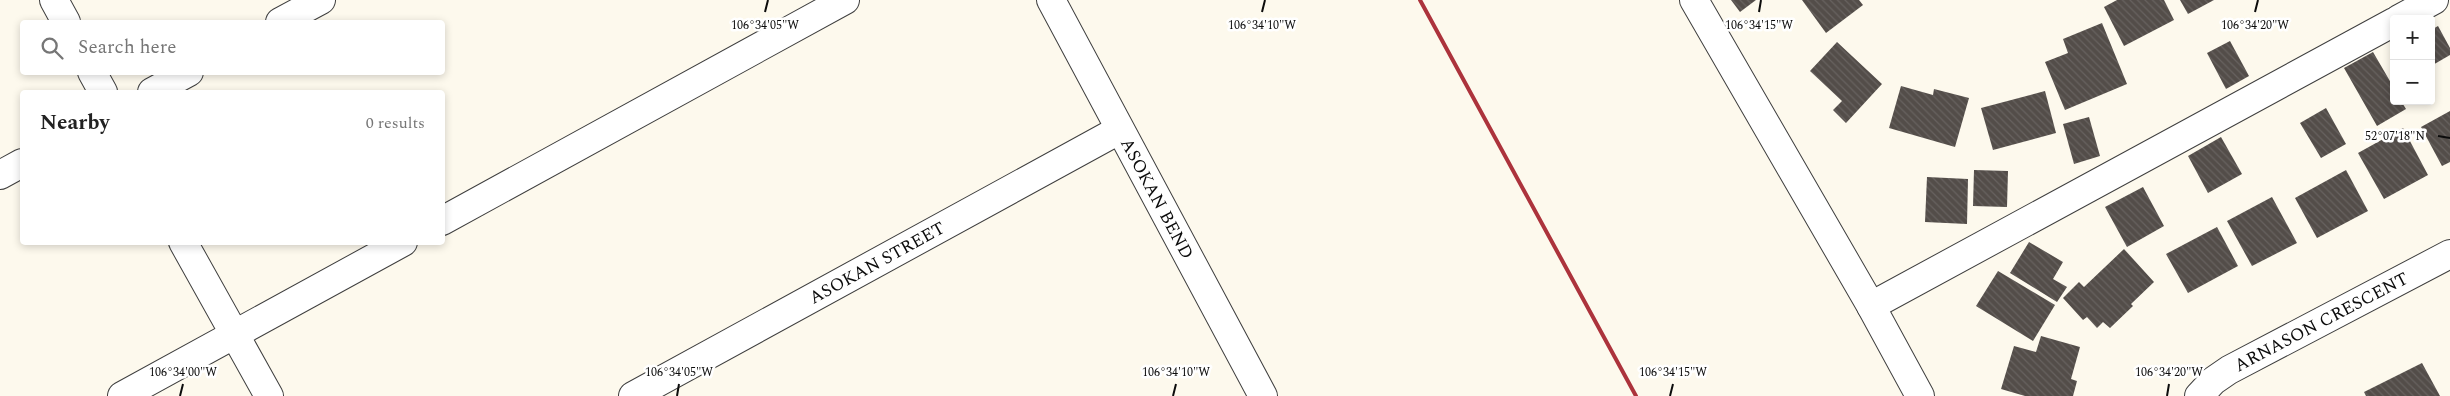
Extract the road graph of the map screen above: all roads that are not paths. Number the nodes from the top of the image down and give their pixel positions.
1 (54, 0) edge
2 (321, 0) edge
3 (845, 0) edge
4 (1051, 0) edge
5 (1694, 0) edge
6 (2434, 0) edge
7 (2406, 15) edge
8 (65, 20) edge
9 (284, 20) edge
10 (2390, 24) edge
11 (94, 75) edge
12 (183, 75) edge
13 (102, 90) edge
14 (156, 90) edge
15 (1119, 130) junction
16 (20, 164) edge
17 (0, 175) edge
18 (445, 219) edge
19 (185, 245) edge
20 (398, 245) edge
21 (2450, 254) edge
22 (1870, 306) junction
23 (233, 336) junction
24 (122, 396) edge
25 (269, 396) edge
26 (633, 396) edge
27 (1263, 396) edge
28 (1920, 396) edge
29 (2199, 396) edge

1 - 8 street
2 - 9 street
3 - 18 street
4 - 15 street, ASOKAN BEND
5 - 22 street
6 - 7 street
10 - 22 street
11 - 13 street
12 - 14 street
15 - 26 street, ASOKAN STREET
15 - 27 street, ASOKAN BEND
16 - 17 street
19 - 23 street
20 - 23 street
21 - 29 street, ARNASON CRESCENT
22 - 28 street
23 - 24 street
23 - 25 street

